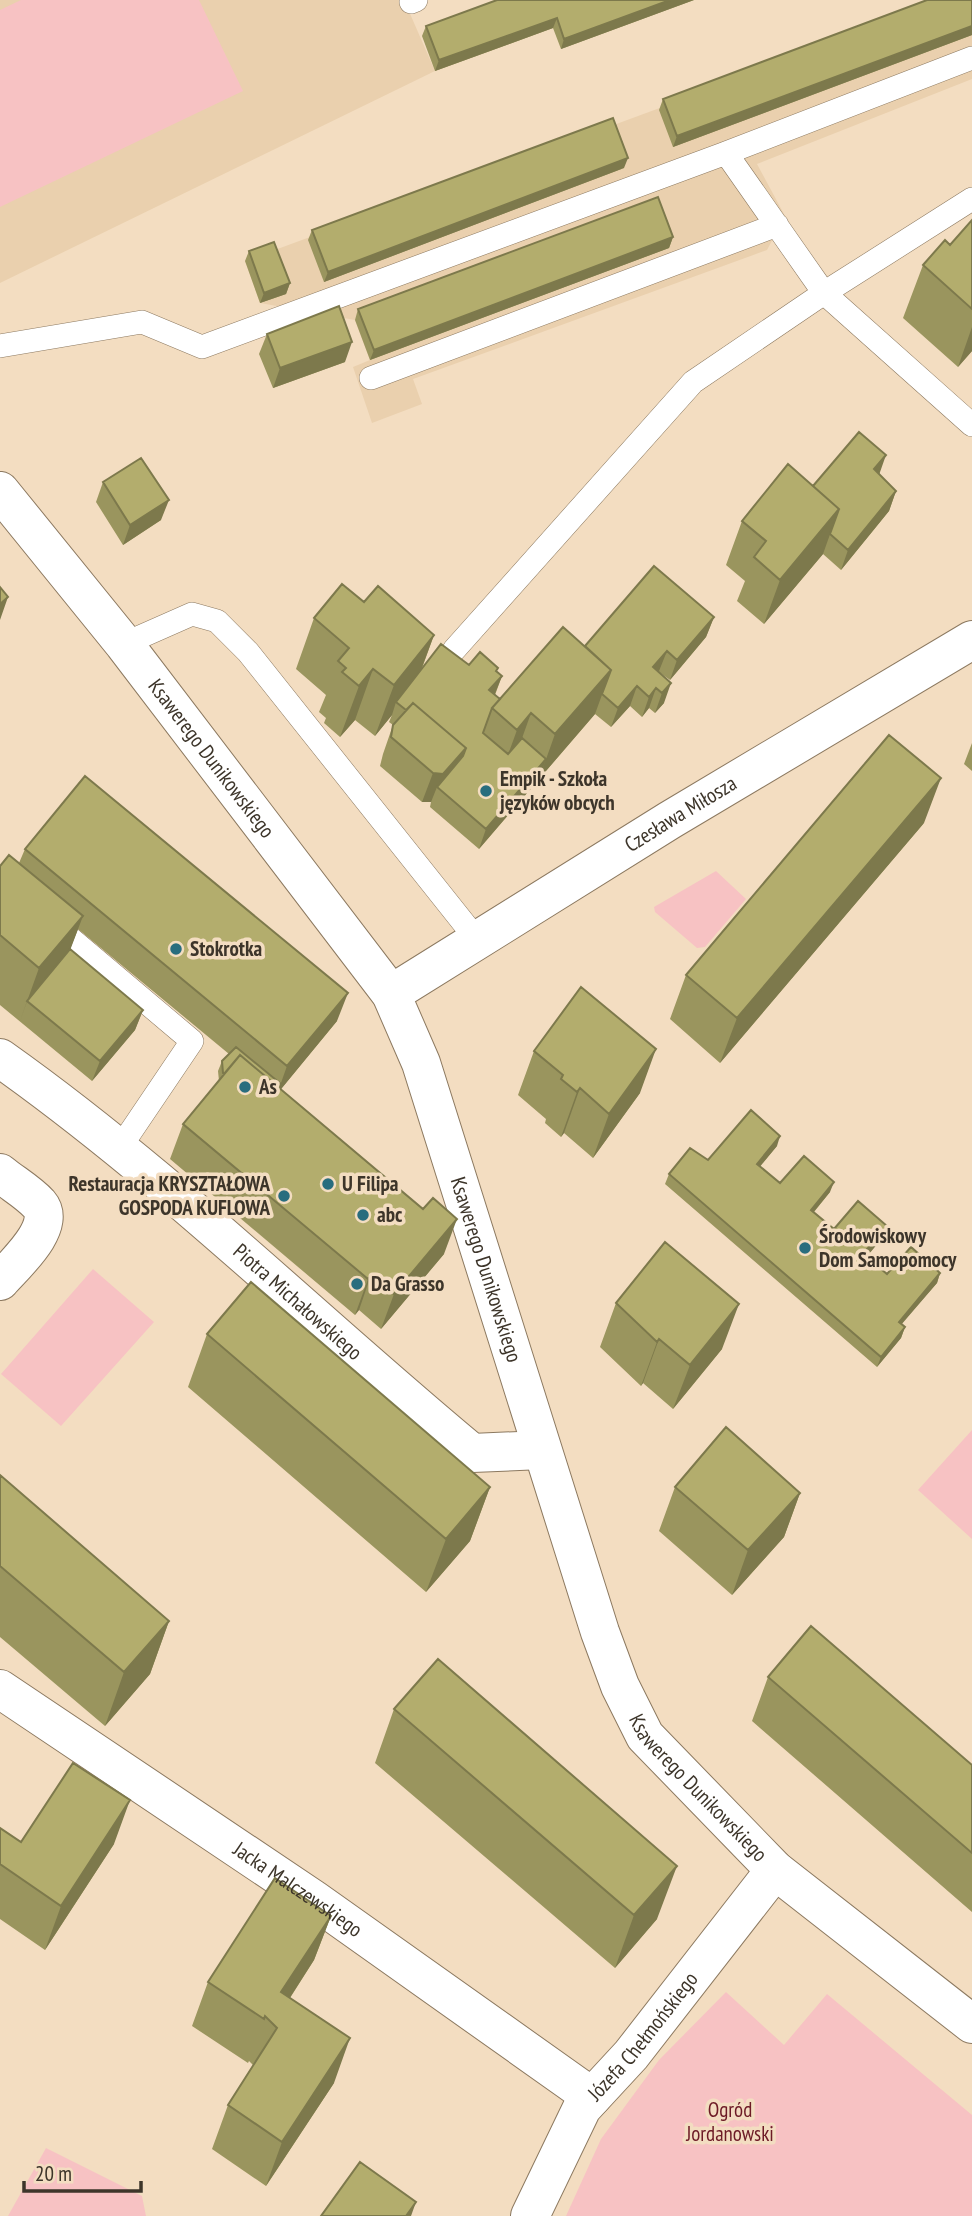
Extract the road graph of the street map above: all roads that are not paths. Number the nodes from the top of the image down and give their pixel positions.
1 (972, 58) edge
2 (726, 153) junction
3 (972, 199) edge
4 (777, 225) junction
5 (824, 293) junction
6 (0, 346) edge
7 (371, 378) dead end
8 (972, 425) edge
9 (0, 491) edge
10 (972, 639) edge
11 (124, 644) junction
12 (454, 650) edge
13 (32, 906) edge
14 (478, 941) junction
15 (391, 994) junction
16 (0, 1058) edge
17 (118, 1149) junction
18 (0, 1173) edge
19 (0, 1281) edge
20 (542, 1450) junction
21 (0, 1689) edge
22 (775, 1870) junction
23 (972, 2024) edge
24 (592, 2097) junction
25 (530, 2216) edge

1 - 2 lane
2 - 4 lane
2 - 6 lane
3 - 5 lane
4 - 5 lane
4 - 7 lane
5 - 8 lane
5 - 12 lane
9 - 11 street, Ksawerego Dunikowskiego
10 - 14 street, Czesława Miłosza
11 - 14 lane
11 - 15 street, Ksawerego Dunikowskiego
13 - 17 lane
14 - 15 street, Czesława Miłosza
15 - 20 street, Ksawerego Dunikowskiego
16 - 17 street, Piotra Michałowskiego
17 - 20 street, Piotra Michałowskiego
18 - 19 street
20 - 22 street, Ksawerego Dunikowskiego
21 - 24 street, Jacka Malczewskiego
22 - 23 street, Ksawerego Dunikowskiego
22 - 24 street, Józefa Chełmońskiego
24 - 25 street, Józefa Chełmońskiego

